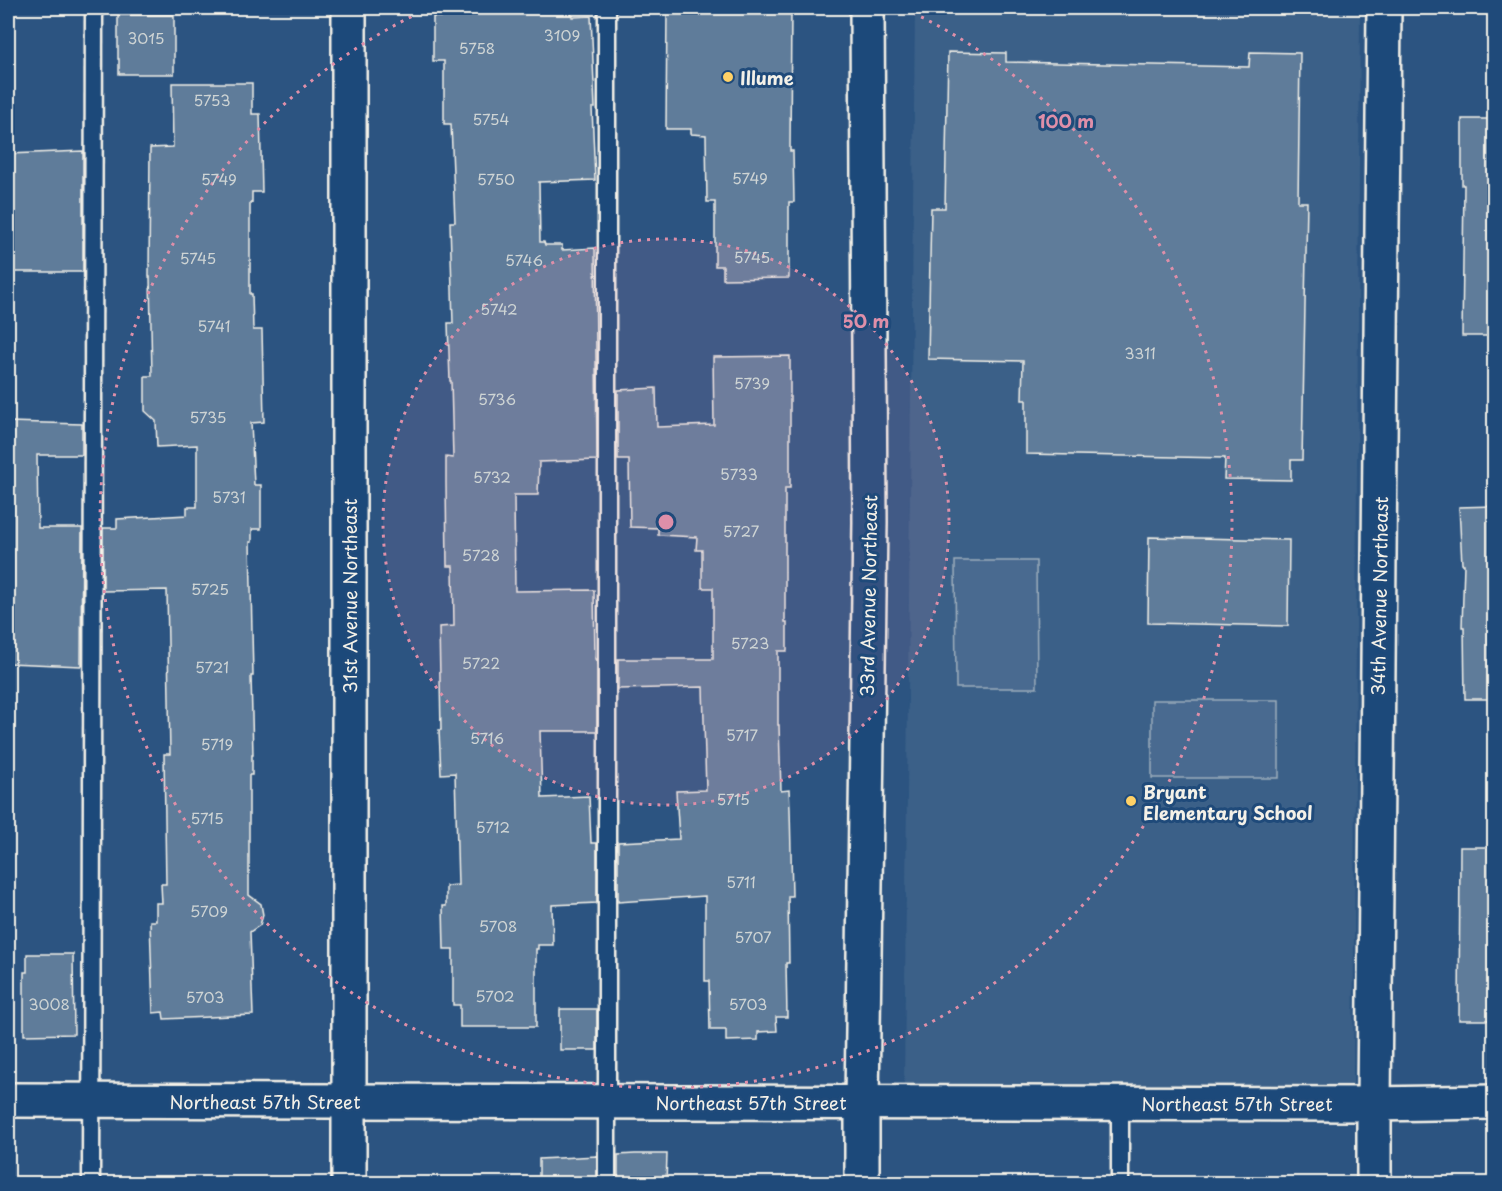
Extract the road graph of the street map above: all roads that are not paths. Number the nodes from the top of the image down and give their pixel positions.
1 (94, 8) edge
2 (349, 8) edge
3 (607, 8) edge
4 (867, 8) edge
5 (1384, 8) edge
6 (8, 1100) edge
7 (91, 1101) junction
8 (349, 1101) junction
9 (607, 1102) junction
10 (862, 1102) junction
11 (1494, 1102) edge
12 (1120, 1103) junction
13 (1374, 1104) junction
14 (91, 1184) edge
15 (349, 1184) edge
16 (607, 1184) edge
17 (862, 1184) edge
18 (1120, 1184) edge
19 (1374, 1184) edge

1 - 7 lane
2 - 8 street, 31st Avenue Northeast
3 - 9 lane
4 - 10 street, 33rd Avenue Northeast
5 - 13 street, 34th Avenue Northeast
6 - 7 street, Northeast 57th Street
7 - 8 street, Northeast 57th Street
7 - 14 lane
8 - 9 street, Northeast 57th Street
8 - 15 street, 31st Avenue Northeast
9 - 10 street, Northeast 57th Street
9 - 16 lane
10 - 12 street, Northeast 57th Street
10 - 17 street, 33rd Avenue Northeast
11 - 13 street, Northeast 57th Street
12 - 13 street, Northeast 57th Street
12 - 18 lane
13 - 19 street, 34th Avenue Northeast

